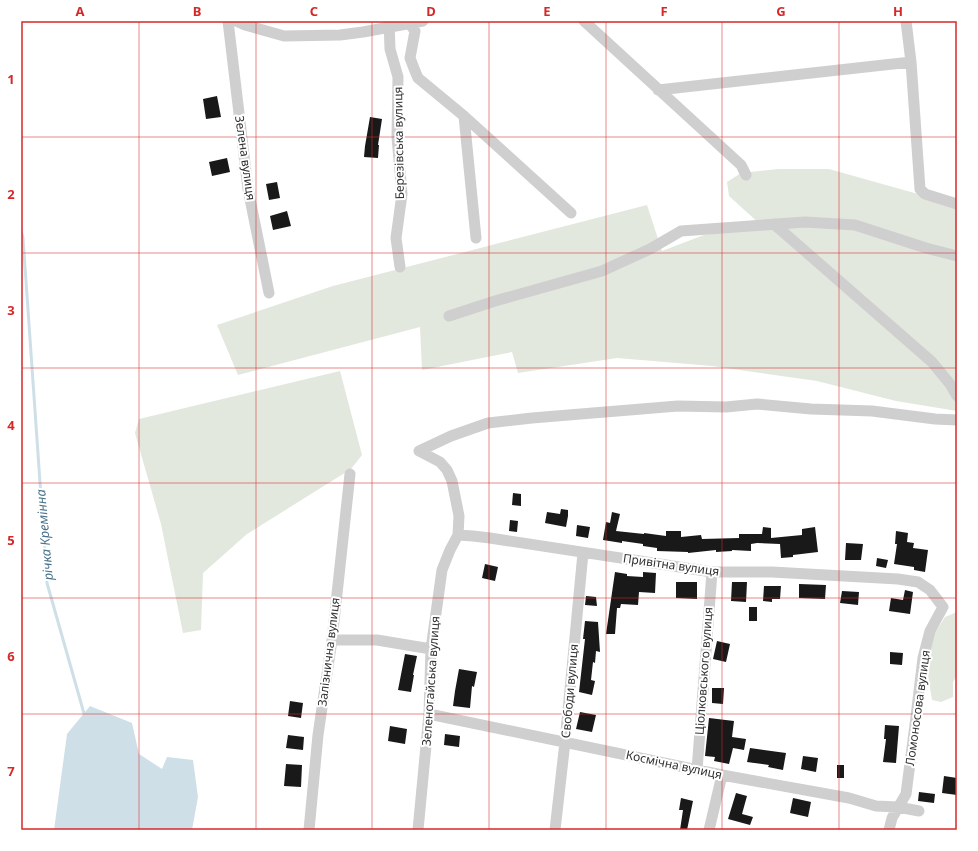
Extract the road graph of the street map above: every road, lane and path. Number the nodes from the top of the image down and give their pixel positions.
1 (228, 21) edge
2 (236, 21) edge
3 (423, 21) edge
4 (584, 21) edge
5 (906, 21) edge
6 (409, 23) junction
7 (390, 24) edge
8 (911, 62) junction
9 (658, 90) junction
10 (464, 116) junction
11 (746, 175) dead end
12 (957, 204) edge
13 (572, 213) dead end
14 (774, 224) junction
15 (476, 238) dead end
16 (957, 256) edge
17 (400, 266) dead end
18 (269, 293) dead end
19 (449, 316) dead end
20 (957, 396) edge
21 (957, 420) edge
22 (350, 474) dead end
23 (458, 535) junction
24 (583, 552) junction
25 (712, 572) junction
26 (930, 590) joint
27 (332, 640) junction
28 (431, 649) junction
29 (429, 714) junction
30 (565, 742) junction
31 (697, 770) junction
32 (722, 775) junction
33 (898, 807) junction
34 (919, 811) dead end
35 (309, 830) edge
36 (418, 830) edge
37 (555, 830) edge
38 (709, 830) edge
39 (889, 830) edge

1 - 18 street, Зелена вулиця
2 - 7 street
3 - 6 street
4 - 9 street
5 - 8 street
6 - 7 street
6 - 10 street
7 - 17 street, Березівська вулиця
8 - 9 street
8 - 12 street
9 - 11 street
10 - 13 street
10 - 15 street
14 - 16 street
14 - 19 street
14 - 20 street
21 - 23 street
22 - 27 street, Залізнична вулиця
23 - 24 street, Привітна вулиця
23 - 28 street, Зеленогайська вулиця
24 - 25 street, Привітна вулиця
24 - 30 street, Свободи вулиця
25 - 26 street, Привітна вулиця
25 - 31 street, Ціолковського вулиця
26 - 33 street, Ломоносова вулиця
27 - 28 street
27 - 35 street, Залізнична вулиця
28 - 29 street, Зеленогайська вулиця
29 - 30 street, Космічна вулиця
29 - 36 street, Зеленогайська вулиця
30 - 31 street, Космічна вулиця
30 - 37 street, Свободи вулиця
31 - 32 street, Космічна вулиця
32 - 33 street, Космічна вулиця
32 - 38 street
33 - 34 street, Космічна вулиця
33 - 39 street, Ломоносова вулиця

